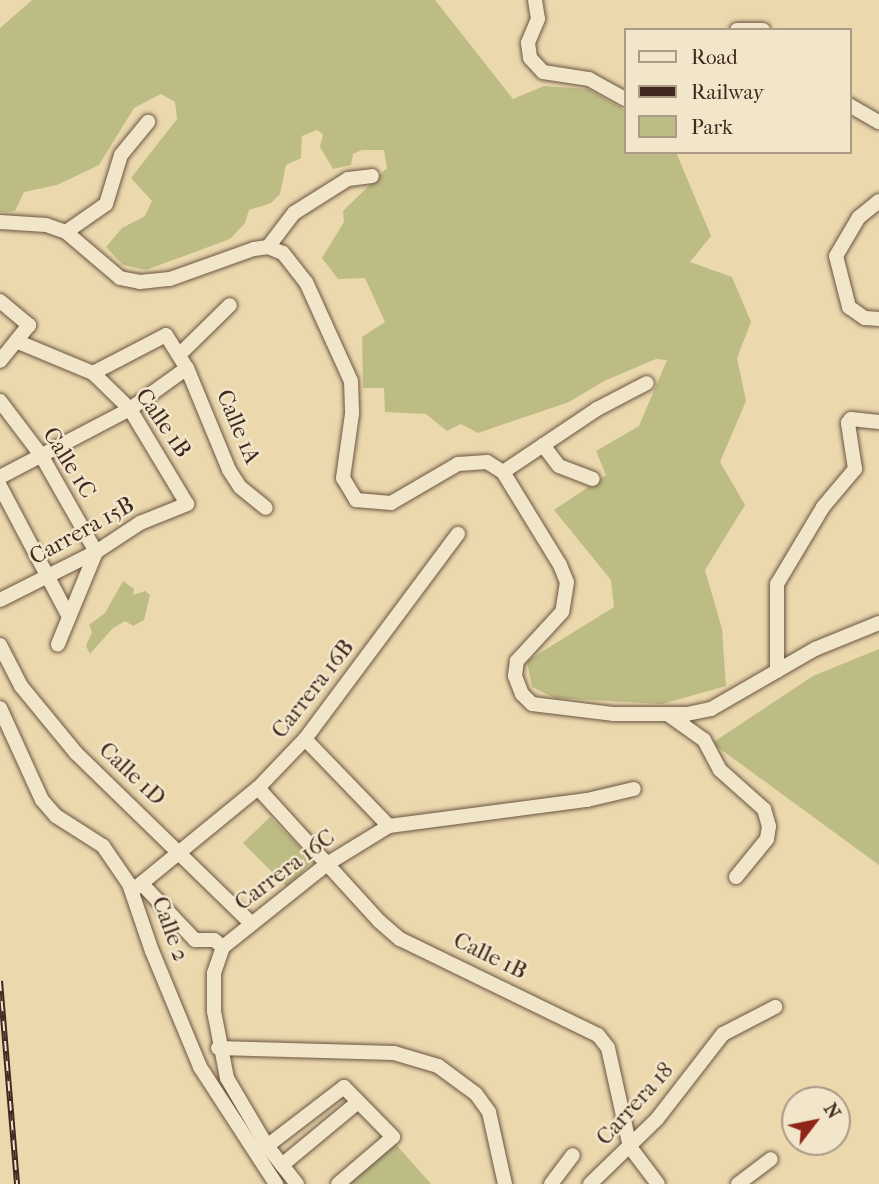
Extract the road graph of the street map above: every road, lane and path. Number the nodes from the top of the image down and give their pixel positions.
1 (535, 0) edge
2 (624, 98) edge
3 (851, 106) edge
4 (148, 122) dead end
5 (879, 122) edge
6 (372, 176) dead end
7 (879, 201) edge
8 (0, 222) edge
9 (66, 232) junction
10 (268, 247) junction
11 (0, 301) edge
12 (230, 305) dead end
13 (879, 320) edge
14 (16, 341) junction
15 (0, 361) edge
16 (183, 361) junction
17 (93, 373) junction
18 (646, 383) dead end
19 (0, 401) edge
20 (130, 409) junction
21 (879, 422) edge
22 (542, 445) junction
23 (41, 455) junction
24 (503, 472) junction
25 (0, 477) edge
26 (593, 479) dead end
27 (0, 486) edge
28 (187, 504) joint
29 (266, 508) dead end
30 (458, 534) dead end
31 (96, 552) junction
32 (50, 577) junction
33 (0, 600) edge
34 (68, 615) junction
35 (879, 623) edge
36 (58, 644) dead end
37 (0, 645) edge
38 (777, 671) junction
39 (15, 673) junction
40 (0, 681) edge
41 (0, 708) edge
42 (669, 715) junction
43 (306, 739) junction
44 (258, 788) junction
45 (634, 789) dead end
46 (388, 826) junction
47 (181, 850) junction
48 (327, 864) junction
49 (736, 877) dead end
50 (138, 888) junction
51 (251, 923) junction
52 (223, 947) junction
53 (775, 1007) dead end
54 (218, 1048) junction
55 (358, 1102) junction
56 (267, 1146) junction
57 (630, 1147) junction
58 (573, 1155) dead end
59 (771, 1159) dead end
60 (282, 1165) junction
61 (276, 1184) edge
62 (297, 1184) edge
63 (338, 1184) edge
64 (505, 1184) edge
65 (551, 1184) edge
66 (590, 1184) edge
67 (658, 1184) edge
68 (738, 1184) edge

1 - 2 street
3 - 5 street
4 - 9 street
6 - 10 street
7 - 13 street
8 - 9 street
9 - 10 street
10 - 24 street
11 - 14 street
12 - 16 street
14 - 15 street
14 - 17 street, Calle 1B
16 - 17 street, Calle 1A
16 - 20 street
16 - 29 street, Calle 1A
17 - 20 street, Calle 1B
18 - 22 street
19 - 23 street, Calle 1C
20 - 23 street
20 - 28 street, Calle 1B
21 - 38 street
22 - 24 street
22 - 26 street
23 - 25 street
23 - 31 street, Calle 1C
24 - 42 street
27 - 32 street
28 - 31 street, Carrera 15B
30 - 43 street, Carrera 16B
31 - 32 street, Carrera 15B
31 - 34 street
32 - 33 street, Carrera 15B
32 - 34 street
34 - 36 street
35 - 38 street
37 - 39 street, Calle 1D
38 - 42 street
39 - 40 street
39 - 47 street, Calle 1D
41 - 50 street, Calle 2
42 - 49 street
43 - 44 street, Carrera 16B
43 - 46 street
44 - 47 street, Carrera 16B
44 - 48 street, Calle 1B
45 - 46 street, Carrera 16C
46 - 48 street, Carrera 16C
47 - 50 street, Carrera 16B
47 - 51 street, Calle 1D
48 - 51 street, Carrera 16C
48 - 57 street, Calle 1B
50 - 52 street
50 - 61 street, Calle 2
51 - 52 street, Carrera 16C
52 - 54 street
53 - 57 street, Carrera 18
54 - 56 street
54 - 64 street
55 - 56 street
55 - 60 street
55 - 63 street
56 - 60 street
57 - 66 street, Carrera 18
57 - 67 street, Calle 1B
58 - 65 street
59 - 68 street
60 - 62 street

